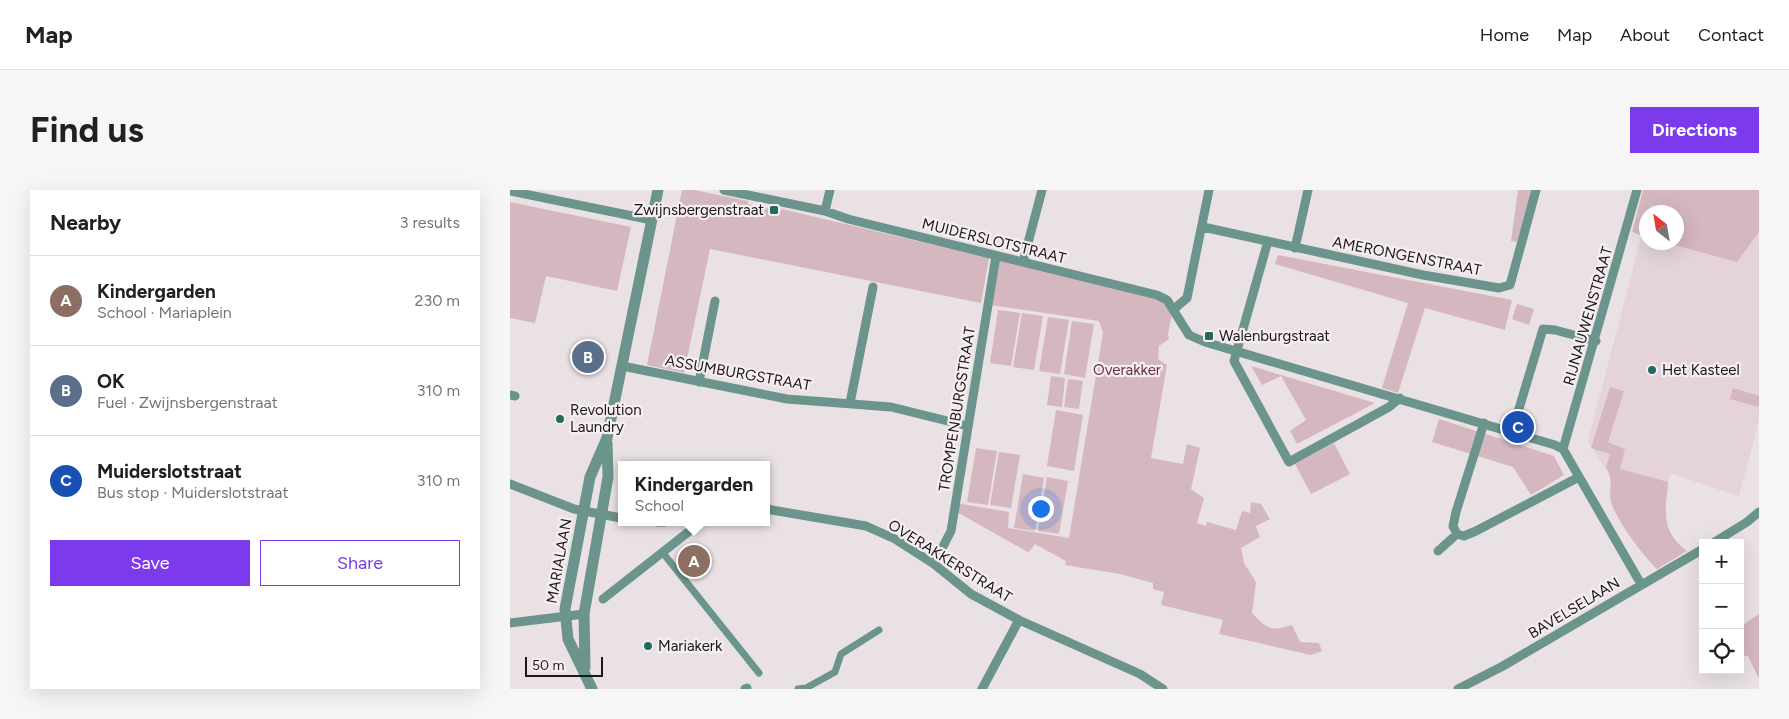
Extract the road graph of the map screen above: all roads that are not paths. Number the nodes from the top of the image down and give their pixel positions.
1 (658, 190) edge
2 (724, 190) edge
3 (830, 190) edge
4 (1042, 190) edge
5 (1210, 190) edge
6 (1308, 190) edge
7 (1536, 190) edge
8 (1638, 190) edge
9 (510, 191) edge
10 (520, 191) edge
11 (825, 211) junction
12 (652, 220) junction
13 (1203, 226) junction
14 (1268, 240) junction
15 (1295, 248) junction
16 (996, 256) junction
17 (1023, 262) junction
18 (873, 287) dead end
19 (715, 301) dead end
20 (1174, 309) junction
21 (1596, 340) junction
22 (1236, 352) junction
23 (622, 366) junction
24 (699, 382) junction
25 (1400, 398) junction
26 (850, 404) junction
27 (1484, 423) junction
28 (968, 426) junction
29 (1512, 432) junction
30 (607, 438) junction
31 (1563, 449) junction
32 (1579, 477) junction
33 (510, 484) edge
34 (770, 510) edge
35 (584, 511) junction
36 (1759, 512) edge
37 (601, 515) junction
38 (618, 517) edge
39 (696, 526) edge
40 (1457, 534) junction
41 (1719, 539) edge
42 (1438, 551) dead end
43 (1699, 551) edge
44 (663, 553) junction
45 (934, 564) junction
46 (1641, 584) junction
47 (604, 599) dead end
48 (584, 614) junction
49 (564, 617) junction
50 (1019, 620) junction
51 (510, 623) edge
52 (879, 630) dead end
53 (585, 670) junction
54 (759, 673) dead end
55 (592, 689) edge
56 (798, 689) edge
57 (982, 689) edge
58 (1163, 689) edge
59 (1458, 689) edge

1 - 12 street
2 - 11 street, MUIDERSLOTSTRAAT
3 - 11 street
4 - 17 street
5 - 13 street
6 - 15 street
7 - 15 street, AMERONGENSTRAAT
8 - 21 street, RIJNAUWENSTRAAT
9 - 10 street
10 - 12 street
11 - 16 street, MUIDERSLOTSTRAAT
12 - 23 street
13 - 14 street, AMERONGENSTRAAT
13 - 20 street
14 - 15 street, AMERONGENSTRAAT
14 - 22 street
16 - 17 street, MUIDERSLOTSTRAAT
16 - 28 street, TROMPENBURGSTRAAT
17 - 20 street, MUIDERSLOTSTRAAT
18 - 26 street
19 - 24 street
20 - 22 street, MUIDERSLOTSTRAAT
21 - 29 street
21 - 31 street, RIJNAUWENSTRAAT
22 - 25 street, MUIDERSLOTSTRAAT
22 - 25 street
23 - 24 street, ASSUMBURGSTRAAT
23 - 30 street
24 - 26 street, ASSUMBURGSTRAAT
25 - 27 street, MUIDERSLOTSTRAAT
26 - 28 street, ASSUMBURGSTRAAT
27 - 29 street, MUIDERSLOTSTRAAT
27 - 40 street
28 - 45 street, TROMPENBURGSTRAAT
29 - 31 street, MUIDERSLOTSTRAAT
30 - 35 street
30 - 37 street
31 - 32 street
32 - 40 street
32 - 46 street
33 - 35 street
34 - 45 street, OVERAKKERSTRAAT
35 - 37 street
35 - 49 street, MARIALAAN
36 - 41 street
37 - 38 street
37 - 48 street, MARIALAAN
39 - 44 street
40 - 42 street
43 - 46 street, BAVELSELAAN
44 - 47 street
44 - 54 street
45 - 50 street, OVERAKKERSTRAAT
46 - 59 street, BAVELSELAAN
48 - 49 street, MARIALAAN
48 - 53 street, MARIALAAN
49 - 51 street
49 - 53 street, MARIALAAN
50 - 57 street
50 - 58 street, OVERAKKERSTRAAT
52 - 56 street
53 - 55 street, MARIALAAN

